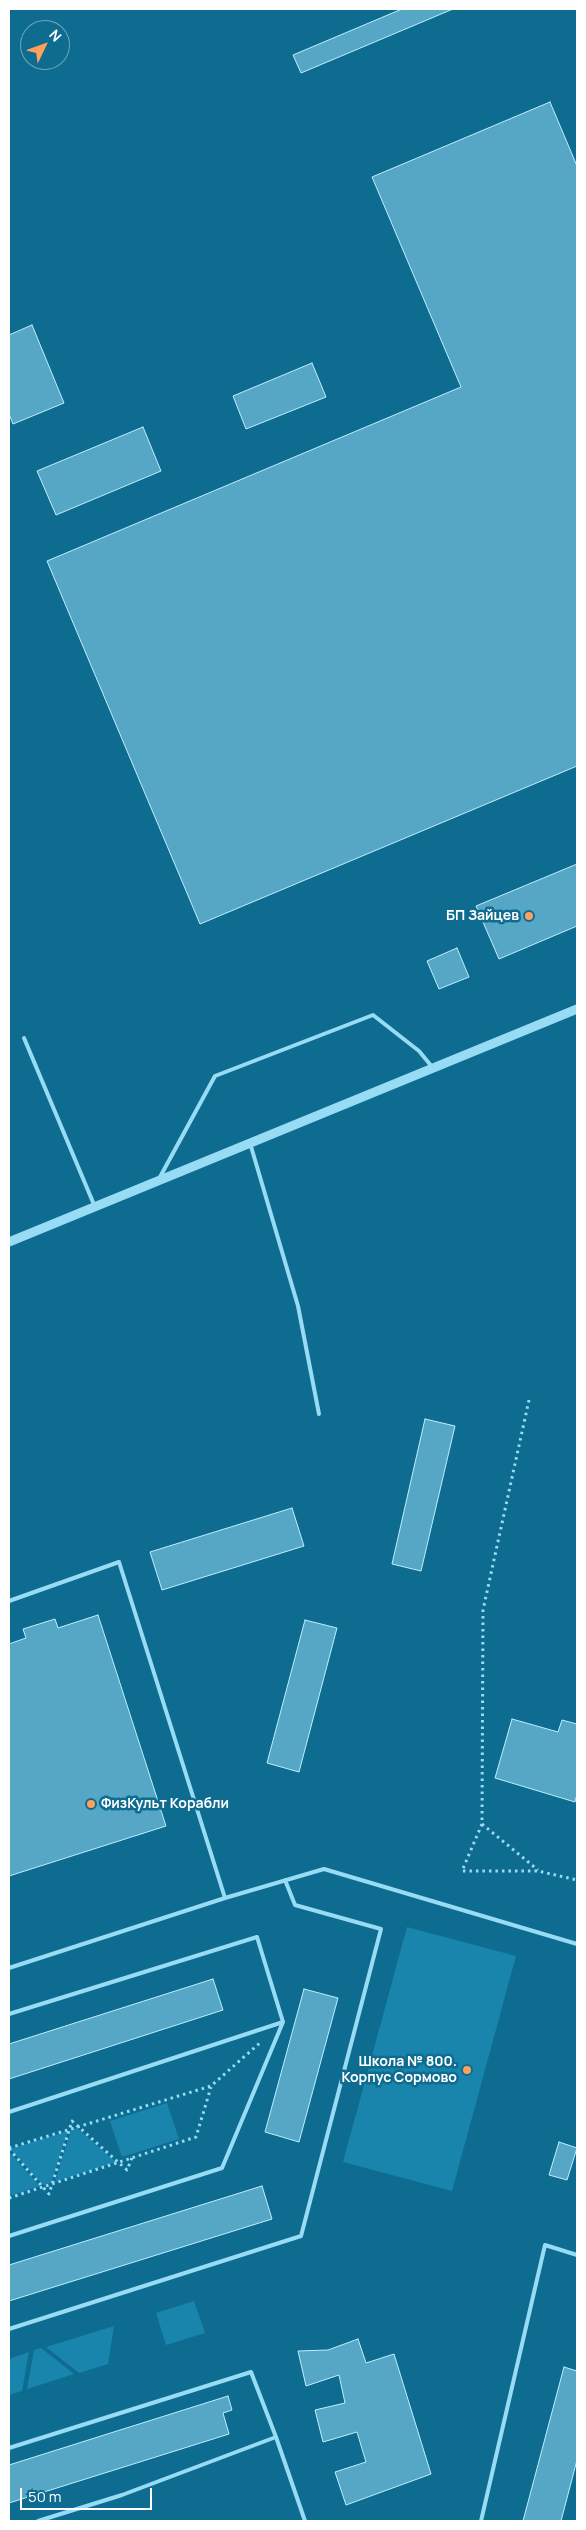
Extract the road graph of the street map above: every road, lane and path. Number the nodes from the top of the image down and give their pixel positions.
1 (577, 1009) edge
2 (24, 1038) dead end
3 (433, 1068) junction
4 (250, 1144) junction
5 (158, 1182) junction
6 (95, 1207) junction
7 (9, 1242) edge
8 (529, 1400) dead end
9 (319, 1414) dead end
10 (9, 1601) edge
11 (482, 1824) junction
12 (538, 1871) junction
13 (286, 1880) junction
14 (577, 1880) edge
15 (225, 1898) junction
16 (577, 1944) edge
17 (9, 1968) edge
18 (9, 2014) edge
19 (284, 2022) junction
20 (211, 2086) junction
21 (9, 2112) edge
22 (78, 2126) junction
23 (70, 2129) junction
24 (9, 2149) edge
25 (132, 2158) junction
26 (118, 2162) junction
27 (53, 2184) junction
28 (43, 2187) junction
29 (9, 2198) edge
30 (9, 2236) edge
31 (577, 2255) edge
32 (9, 2329) edge
33 (276, 2437) junction
34 (9, 2448) edge
35 (38, 2521) edge
36 (305, 2521) edge
37 (481, 2521) edge

1 - 3 street
2 - 6 lane
3 - 4 street
3 - 5 lane
4 - 5 street
4 - 9 lane
5 - 6 street
6 - 7 street
8 - 11 path
10 - 15 lane
11 - 12 path
11 - 12 path
12 - 14 path
13 - 15 lane
13 - 16 lane
13 - 32 lane
15 - 17 lane
18 - 19 lane
19 - 20 path
19 - 21 lane
19 - 30 lane
20 - 22 path
20 - 25 path
22 - 23 path
22 - 26 path
23 - 24 path
23 - 27 path
24 - 28 path
25 - 26 path
25 - 26 path
26 - 27 path
27 - 28 path
27 - 28 path
28 - 29 path
31 - 37 lane
33 - 34 lane
33 - 35 lane
33 - 36 lane

